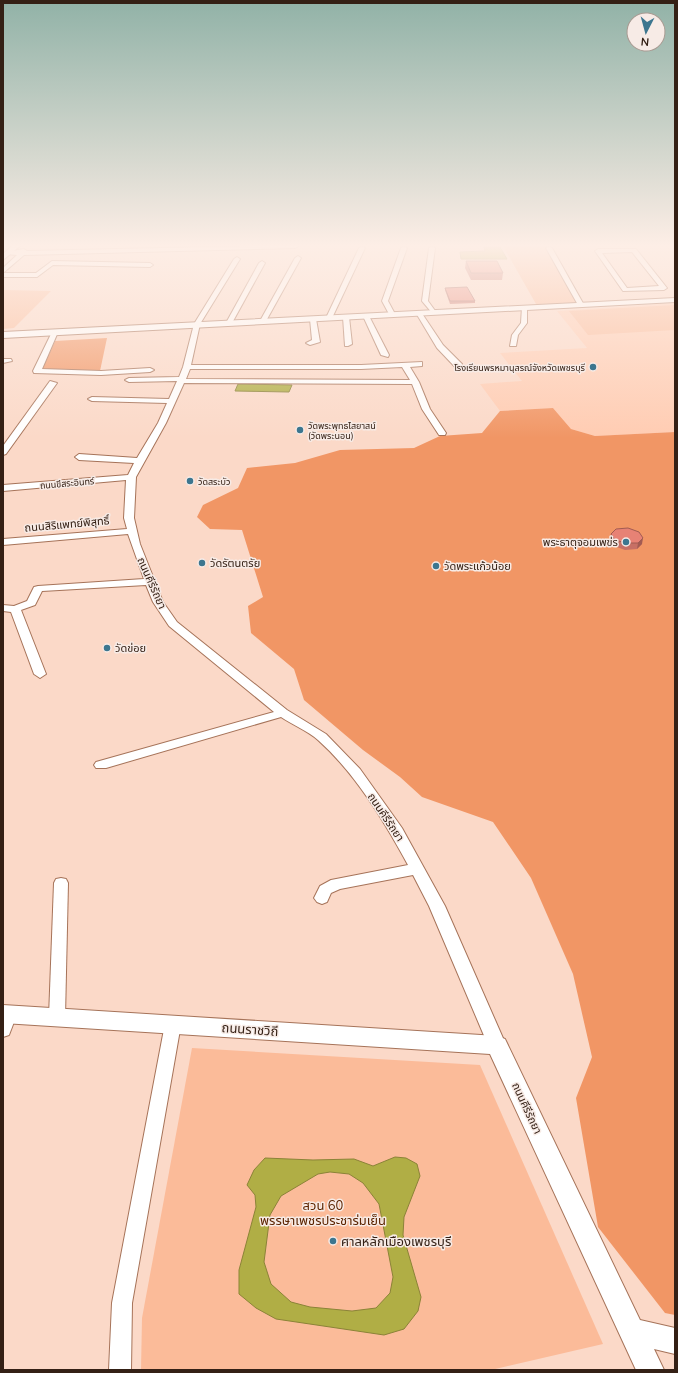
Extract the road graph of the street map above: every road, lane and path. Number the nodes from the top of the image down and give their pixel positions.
1 (206, 310) edge
2 (236, 310) edge
3 (269, 310) edge
4 (333, 310) edge
5 (390, 310) edge
6 (477, 310) edge
7 (524, 310) edge
8 (433, 312) joint
9 (419, 313) junction
10 (392, 314) junction
11 (366, 316) junction
12 (346, 317) junction
13 (313, 318) junction
14 (329, 318) junction
15 (263, 321) junction
16 (229, 323) junction
17 (197, 324) junction
18 (56, 332) junction
19 (3, 335) edge
20 (310, 343) dead end
21 (348, 344) dead end
22 (513, 344) dead end
23 (385, 355) dead end
24 (419, 364) dead end
25 (405, 365) junction
26 (459, 366) dead end
27 (187, 367) junction
28 (150, 370) dead end
29 (130, 380) dead end
30 (182, 380) junction
31 (415, 382) junction
32 (53, 383) dead end
33 (92, 399) dead end
34 (172, 401) junction
35 (442, 432) dead end
36 (3, 452) edge
37 (79, 457) dead end
38 (140, 461) junction
39 (131, 477) junction
40 (3, 488) edge
41 (132, 531) junction
42 (3, 542) edge
43 (150, 582) junction
44 (3, 608) edge
45 (15, 608) junction
46 (40, 674) dead end
47 (282, 712) junction
48 (101, 765) dead end
49 (417, 869) junction
50 (61, 883) dead end
51 (322, 898) dead end
52 (57, 1017) junction
53 (5, 1019) edge
54 (173, 1024) junction
55 (497, 1045) junction
56 (632, 1331) junction
57 (675, 1342) edge
58 (120, 1370) edge
59 (650, 1370) edge

1 - 17 street, ถนนคีรีรัถยา
2 - 16 street
3 - 15 street
4 - 14 street
5 - 10 street
6 - 8 main road
7 - 22 street
8 - 9 main road
9 - 10 main road
9 - 26 street
10 - 11 main road
11 - 12 main road
11 - 23 street
12 - 14 main road
12 - 21 street
13 - 14 main road
13 - 15 main road
13 - 20 street
15 - 16 main road
16 - 17 main road
17 - 18 main road
17 - 27 street, ถนนคีรีรัถยา
18 - 19 main road
18 - 28 street
24 - 25 street
25 - 27 street
25 - 31 street
27 - 30 street, ถนนคีรีรัถยา
29 - 30 street
30 - 31 street
30 - 34 street, ถนนคีรีรัถยา
31 - 35 street
32 - 36 street
33 - 34 street
34 - 38 street, ถนนคีรีรัถยา
37 - 38 street
38 - 39 street, ถนนคีรีรัถยา
39 - 40 street, ถนนขีสระอินทร์
39 - 41 street, ถนนคีรีรัถยา
41 - 42 street, ถนนสิริแพทย์พิสุทธิ์
41 - 43 street, ถนนคีรีรัถยา
43 - 45 street
43 - 47 street, ถนนคีรีรัถยา
44 - 45 street
45 - 46 street
47 - 48 street
47 - 49 street, ถนนคีรีรัถยา
49 - 51 street
49 - 55 street, ถนนคีรีรัถยา
50 - 52 street
52 - 53 main road, ถนนราชวิถี
52 - 54 main road, ถนนราชวิถี
54 - 55 main road, ถนนราชวิถี
54 - 58 street
55 - 56 main road, ถนนคีรีรัถยา
56 - 57 main road
56 - 59 main road, ถนนคีรีรัถยา

